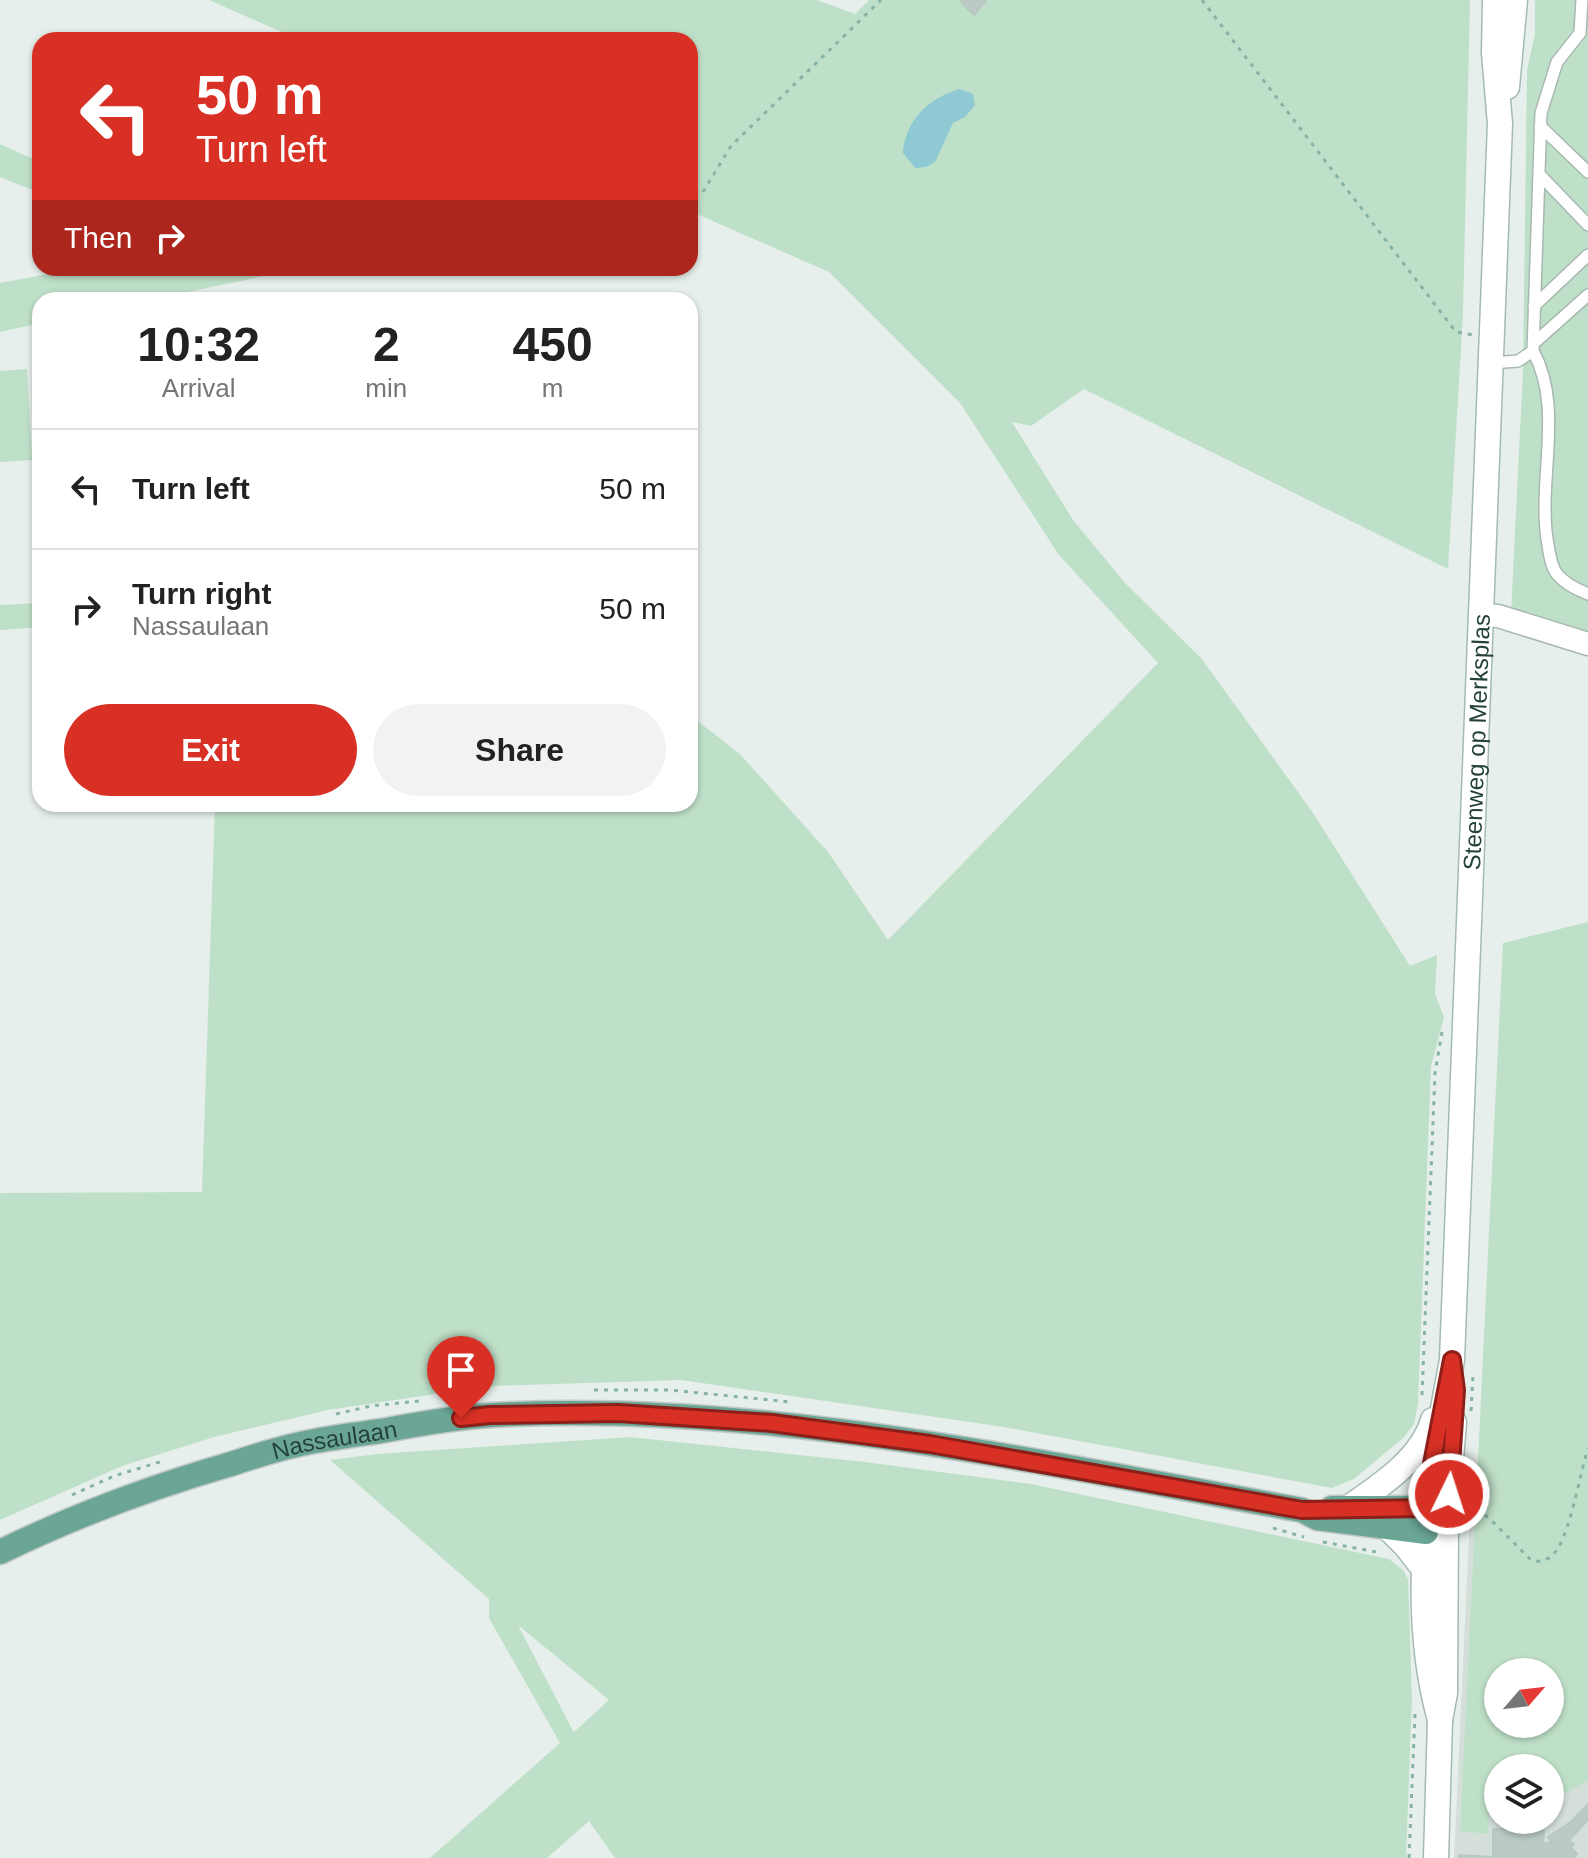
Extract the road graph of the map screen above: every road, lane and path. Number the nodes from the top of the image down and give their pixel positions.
1 (881, 0) edge
2 (1202, 0) edge
3 (1495, 0) edge
4 (1515, 0) edge
5 (1582, 0) edge
6 (1584, 30) edge
7 (1500, 124) junction
8 (1540, 126) junction
9 (1588, 172) edge
10 (1539, 174) junction
11 (703, 192) dead end
12 (1588, 225) edge
13 (1588, 255) edge
14 (1588, 295) edge
15 (1534, 306) junction
16 (1533, 347) junction
17 (1492, 351) junction
18 (1588, 594) edge
19 (1481, 615) junction
20 (1588, 644) edge
21 (1453, 1332) junction
22 (1588, 1448) edge
23 (1348, 1508) junction
24 (1302, 1510) junction
25 (1437, 1516) junction
26 (1272, 1527) dead end
27 (1388, 1528) junction
28 (0, 1552) edge
29 (1392, 1557) dead end
30 (1424, 1569) junction
31 (1415, 1708) dead end
32 (1440, 1720) junction
33 (1409, 1858) edge
34 (1436, 1858) edge

1 - 11 path
2 - 17 path
3 - 7 main road, Steenweg op Merksplas
4 - 7 main road, Steenweg op Merksplas
5 - 6 lane
6 - 8 lane
7 - 17 main road, Steenweg op Merksplas
8 - 9 lane
8 - 10 lane
10 - 12 lane
10 - 15 lane
13 - 15 lane
14 - 16 lane
15 - 16 lane
16 - 17 lane
16 - 18 lane
17 - 19 main road, Steenweg op Merksplas
19 - 20 street
19 - 21 main road, Steenweg op Merksplas
21 - 23 main road
21 - 25 main road, Steenweg op Merksplas
22 - 25 path
23 - 24 main road, Nassaulaan
23 - 25 main road, Nassaulaan
24 - 27 main road, Nassaulaan
24 - 28 main road, Nassaulaan
25 - 27 main road, Nassaulaan
25 - 30 main road
25 - 32 main road
26 - 29 path
27 - 30 main road
30 - 32 main road
31 - 33 path
32 - 34 main road

